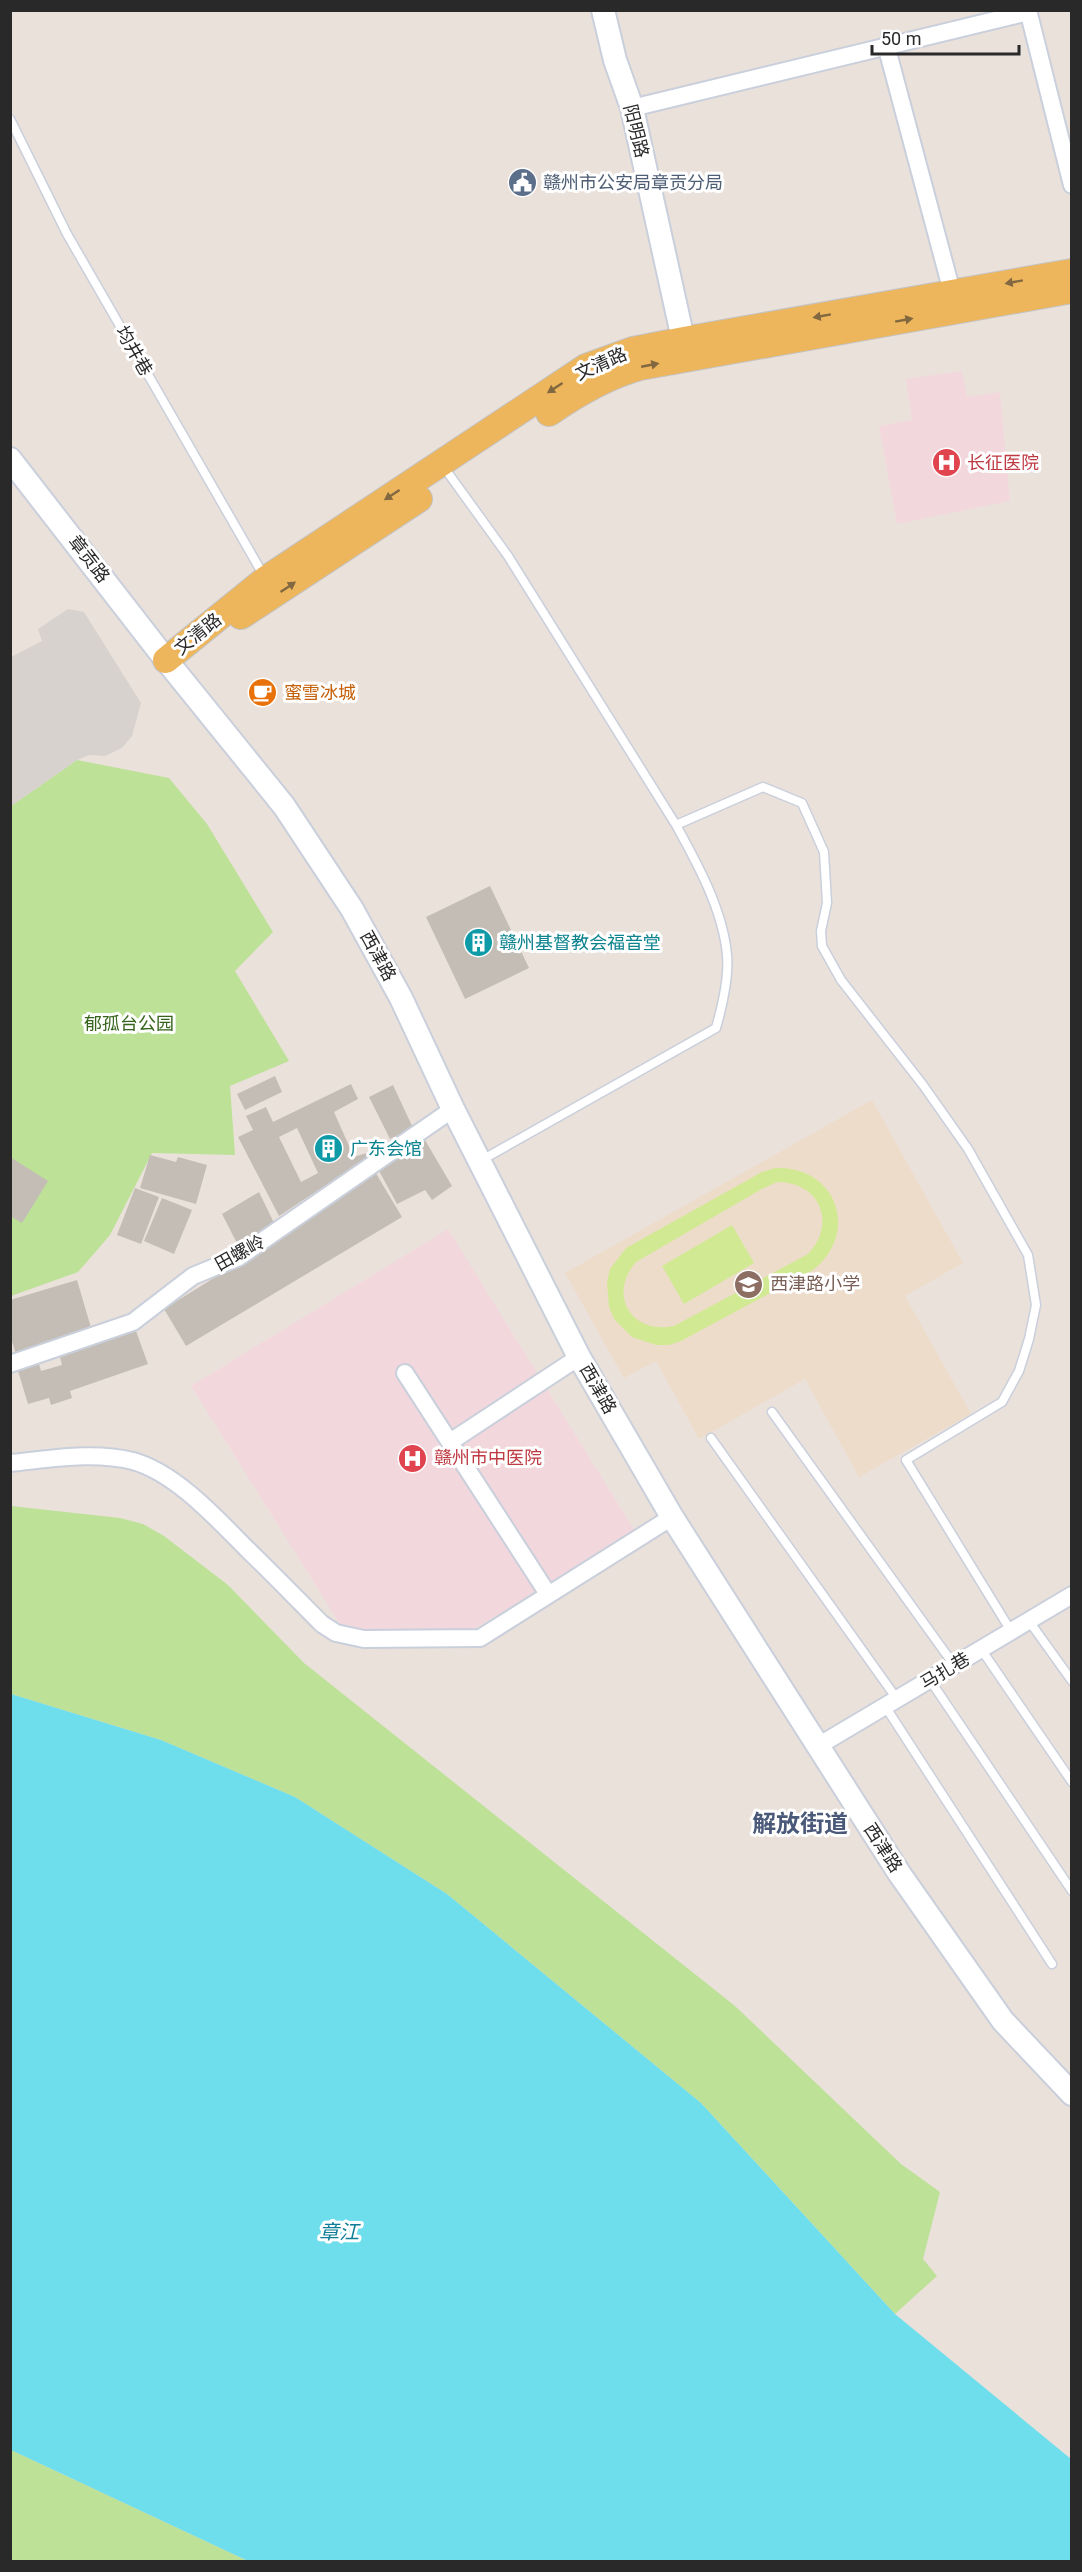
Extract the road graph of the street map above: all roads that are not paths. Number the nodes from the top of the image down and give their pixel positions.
1 (603, 10) edge
2 (1028, 11) edge
3 (886, 45) junction
4 (632, 108) junction
5 (10, 119) edge
6 (1071, 185) edge
7 (1071, 272) edge
8 (1071, 290) edge
9 (952, 292) junction
10 (686, 349) junction
11 (10, 459) edge
12 (446, 470) junction
13 (266, 579) junction
14 (166, 660) junction
15 (676, 825) junction
16 (453, 1109) junction
17 (480, 1161) junction
18 (579, 1357) junction
19 (10, 1364) edge
20 (405, 1373) dead end
21 (772, 1412) dead end
22 (711, 1438) dead end
23 (450, 1442) junction
24 (10, 1463) edge
25 (672, 1517) junction
26 (548, 1594) junction
27 (1071, 1595) edge
28 (1029, 1621) junction
29 (1011, 1631) junction
30 (981, 1649) junction
31 (954, 1665) junction
32 (930, 1680) junction
33 (1071, 1681) edge
34 (891, 1703) junction
35 (818, 1746) junction
36 (1071, 1782) edge
37 (1071, 1892) edge
38 (1052, 1964) dead end
39 (1071, 2094) edge

1 - 4 main road, 阳明路
2 - 3 street
2 - 6 street
3 - 4 street
3 - 9 street
4 - 10 main road, 阳明路
5 - 13 lane, 均井巷
7 -> 9 main road, 文清路
10 -> 8 main road, 文清路
9 -> 10 main road, 文清路
10 - 12 main road, 文清路
11 - 14 main road, 章贡路
12 -> 13 main road, 文清路
14 -> 12 main road, 文清路
12 - 15 lane
13 - 14 main road, 文清路
14 - 16 main road, 西津路
15 - 17 lane
15 - 29 lane
16 - 17 main road, 西津路
16 - 19 street, 田螺岭
17 - 18 main road, 西津路
18 - 23 street
18 - 25 main road, 西津路
20 - 23 street
21 - 31 lane
22 - 34 lane
23 - 26 street
24 - 26 street
25 - 26 street
25 - 35 main road, 西津路
27 - 28 street, 马扎巷
28 - 29 street, 马扎巷
28 - 33 lane
29 - 30 street, 马扎巷
30 - 31 street, 马扎巷
30 - 36 lane
31 - 32 street, 马扎巷
32 - 34 street, 马扎巷
32 - 37 lane
34 - 35 street, 马扎巷
34 - 38 lane
35 - 39 main road, 西津路

